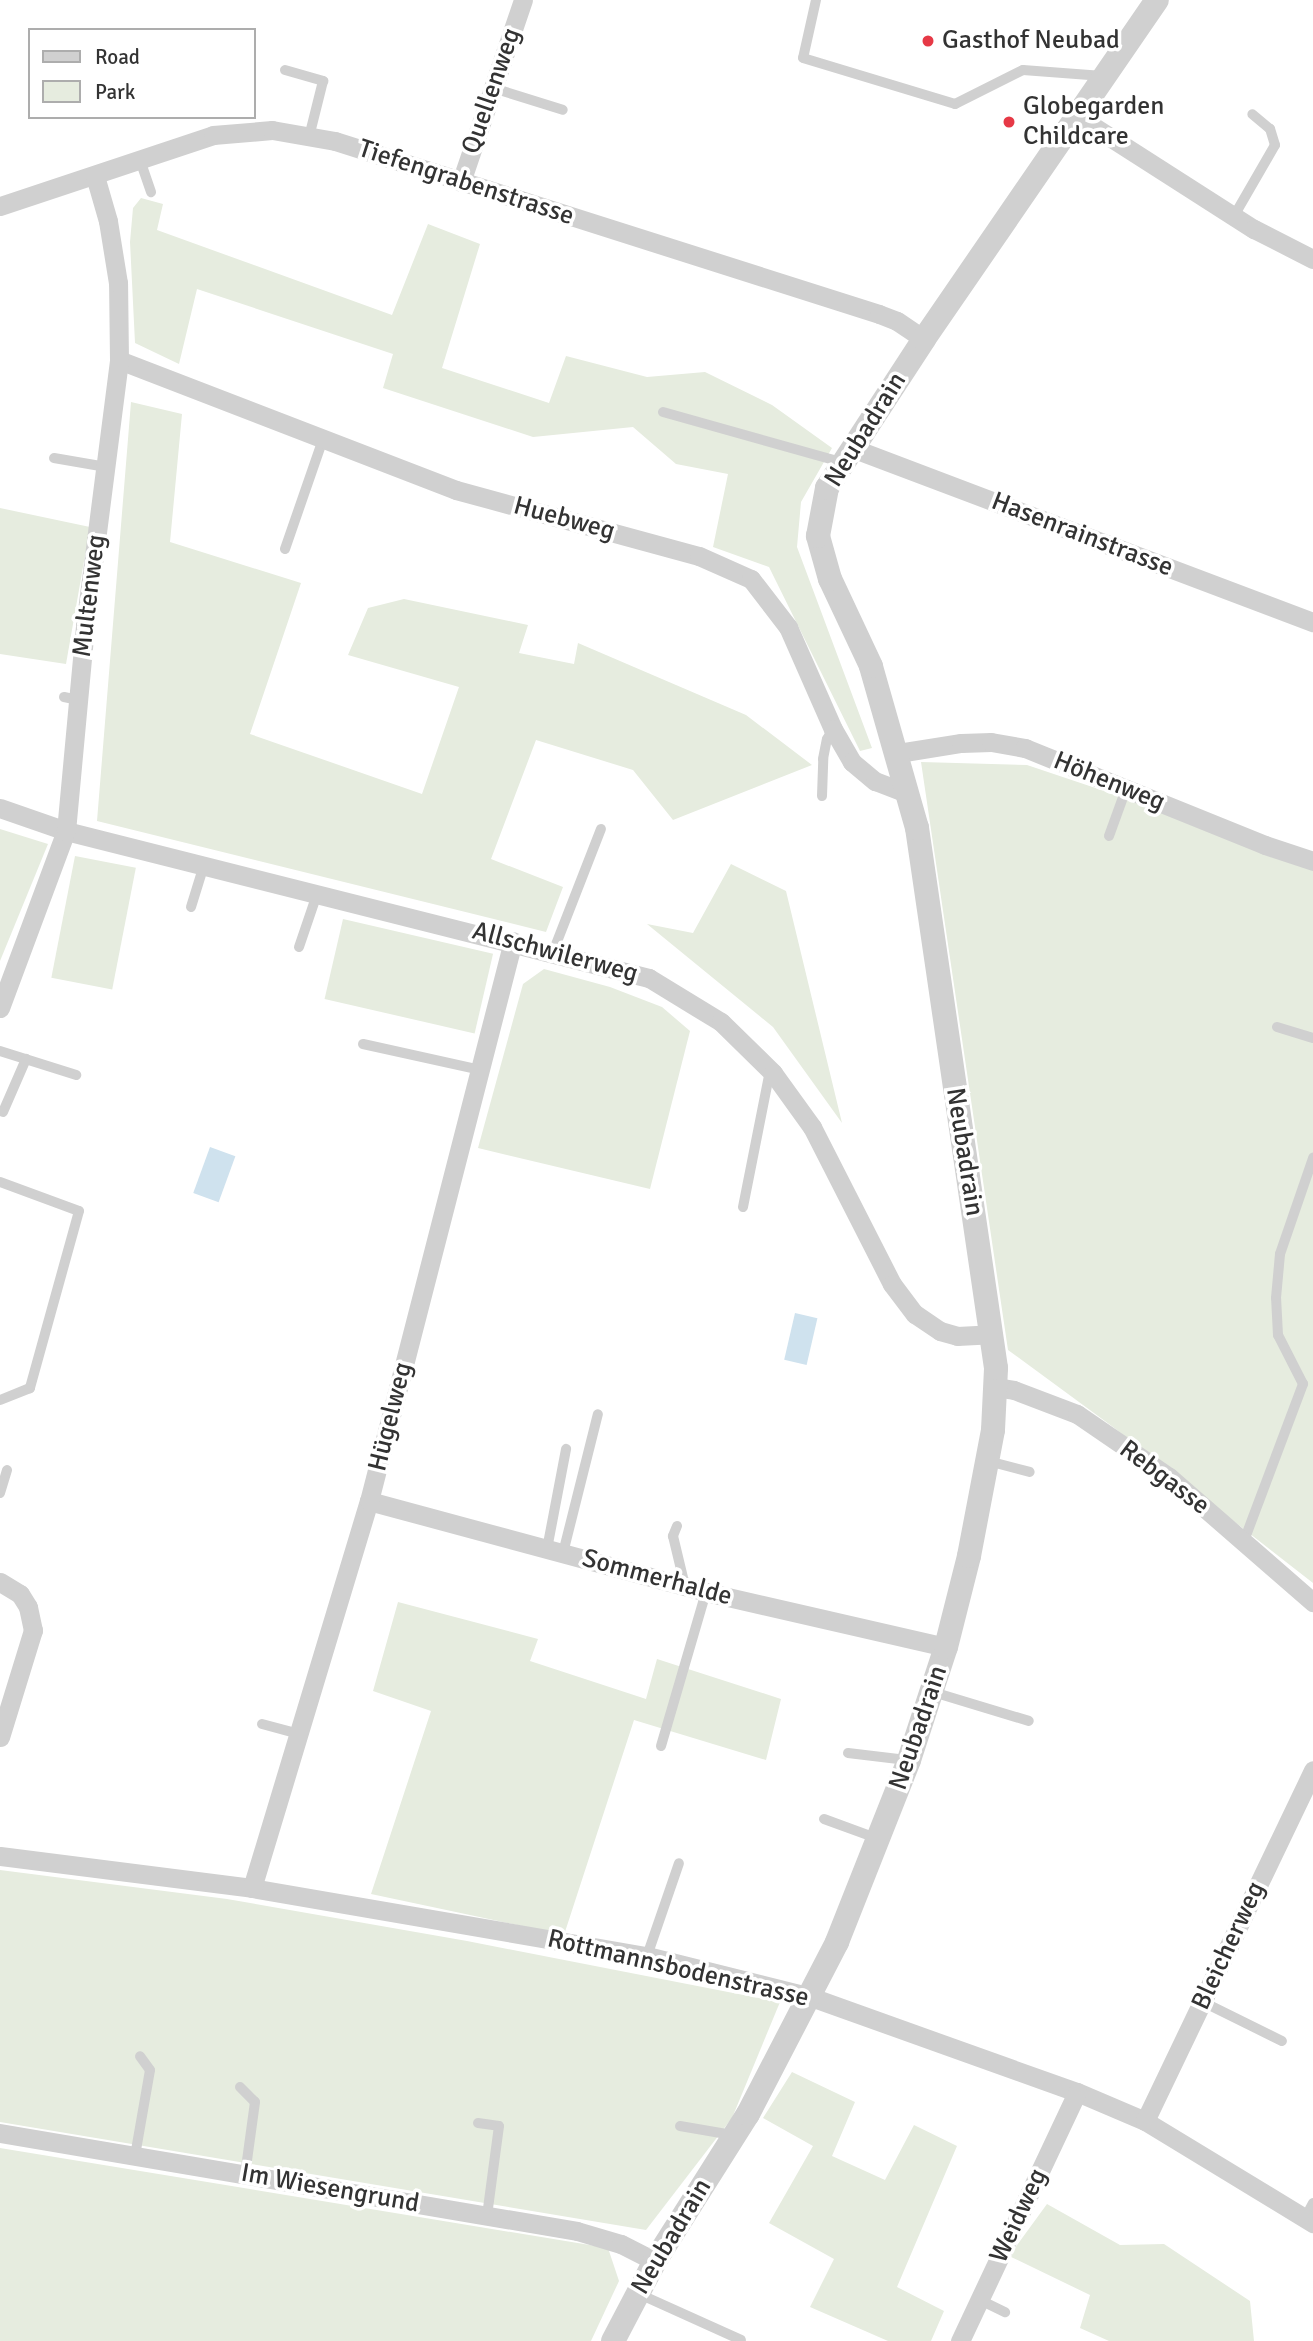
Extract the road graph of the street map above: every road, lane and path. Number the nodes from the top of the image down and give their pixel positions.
1 (523, 0) edge
2 (816, 0) edge
3 (1157, 0) edge
4 (285, 70) dead end
5 (1104, 76) junction
6 (493, 88) junction
7 (563, 110) dead end
8 (1252, 114) dead end
9 (1077, 117) junction
10 (309, 137) junction
11 (139, 160) junction
12 (94, 176) junction
13 (461, 181) junction
14 (151, 192) dead end
15 (10, 198) edge
16 (0, 206) edge
17 (1234, 216) junction
18 (1313, 259) edge
19 (924, 339) junction
20 (120, 360) junction
21 (663, 412) dead end
22 (323, 439) junction
23 (847, 455) junction
24 (54, 458) dead end
25 (106, 467) junction
26 (285, 549) dead end
27 (1313, 622) edge
28 (833, 729) junction
29 (898, 753) junction
30 (1126, 789) junction
31 (909, 794) junction
32 (822, 796) dead end
33 (0, 808) edge
34 (601, 829) dead end
35 (65, 831) junction
36 (1109, 836) dead end
37 (1313, 861) edge
38 (204, 865) junction
39 (317, 893) junction
40 (191, 907) dead end
41 (513, 941) junction
42 (299, 947) dead end
43 (553, 952) junction
44 (0, 1008) edge
45 (1277, 1027) dead end
46 (1313, 1038) edge
47 (363, 1044) dead end
48 (0, 1051) edge
49 (26, 1059) junction
50 (480, 1070) junction
51 (770, 1070) junction
52 (76, 1075) dead end
53 (3, 1112) dead end
54 (1313, 1157) edge
55 (0, 1182) edge
56 (743, 1207) dead end
57 (990, 1334) junction
58 (995, 1387) junction
59 (0, 1400) edge
60 (598, 1414) dead end
61 (566, 1448) dead end
62 (987, 1461) junction
63 (7, 1470) dead end
64 (1030, 1472) dead end
65 (0, 1493) edge
66 (369, 1501) junction
67 (677, 1526) dead end
68 (1244, 1541) junction
69 (555, 1551) junction
70 (0, 1583) edge
71 (685, 1586) junction
72 (706, 1592) junction
73 (1313, 1602) edge
74 (946, 1647) junction
75 (933, 1692) junction
76 (1029, 1721) dead end
77 (261, 1724) dead end
78 (299, 1734) junction
79 (0, 1737) edge
80 (661, 1746) dead end
81 (848, 1754) dead end
82 (909, 1760) junction
83 (1313, 1770) edge
84 (824, 1819) dead end
85 (878, 1839) junction
86 (0, 1856) edge
87 (679, 1863) dead end
88 (252, 1888) junction
89 (647, 1956) junction
90 (810, 1997) junction
91 (1203, 2002) junction
92 (1282, 2041) dead end
93 (140, 2056) dead end
94 (240, 2087) dead end
95 (1077, 2092) junction
96 (1144, 2121) junction
97 (478, 2123) dead end
98 (680, 2126) dead end
99 (0, 2133) edge
100 (734, 2136) junction
101 (135, 2156) junction
102 (245, 2175) junction
103 (1310, 2215) edge
104 (487, 2216) junction
105 (654, 2261) junction
106 (637, 2292) junction
107 (979, 2300) junction
108 (1005, 2312) dead end
109 (741, 2340) edge
110 (613, 2341) edge
111 (960, 2341) edge

1 - 6 street, Quellenweg
2 - 5 lane
3 - 5 street, Neubadrain
4 - 10 lane
5 - 9 street, Neubadrain
6 - 7 lane
6 - 13 street, Quellenweg
8 - 17 lane
9 - 17 street
9 - 19 street, Neubadrain
10 - 11 street, Tiefengrabenstrasse
10 - 13 street, Tiefengrabenstrasse
11 - 12 street, Tiefengrabenstrasse
11 - 14 lane
12 - 15 street, Tiefengrabenstrasse
12 - 20 street, Multenweg
13 - 19 street, Tiefengrabenstrasse
15 - 16 street, Tiefengrabenstrasse
17 - 18 street
19 - 23 street, Neubadrain
20 - 22 street, Huebweg
20 - 25 street, Multenweg
21 - 23 lane
22 - 26 lane
22 - 28 street, Huebweg
23 - 27 street, Hasenrainstrasse
23 - 29 street, Neubadrain
24 - 25 lane
25 - 35 street, Multenweg
28 - 31 street, Huebweg
28 - 32 lane
29 - 30 street, Höhenweg
29 - 31 street, Neubadrain
30 - 36 lane
30 - 37 street, Höhenweg
31 - 57 street, Neubadrain
33 - 35 street, Allschwilerweg
34 - 43 lane
35 - 38 street, Allschwilerweg
35 - 44 street, Multenweg
38 - 39 street, Allschwilerweg
38 - 40 lane
39 - 41 street, Allschwilerweg
39 - 42 lane
41 - 43 street, Allschwilerweg
41 - 50 street, Hügelweg
43 - 51 street, Allschwilerweg
45 - 46 lane
47 - 50 lane
48 - 49 lane
49 - 52 lane
49 - 53 lane
50 - 66 street, Hügelweg
51 - 56 lane
51 - 57 street, Allschwilerweg
54 - 68 lane
55 - 59 lane
57 - 58 street, Neubadrain
58 - 62 street, Neubadrain
58 - 68 street, Rebgasse
60 - 69 lane
61 - 69 lane
62 - 64 lane
62 - 74 street, Neubadrain
63 - 65 lane
66 - 69 street, Sommerhalde
66 - 78 street, Hügelweg
67 - 71 lane
68 - 73 street, Rebgasse
69 - 71 street, Sommerhalde
70 - 79 street
71 - 72 street, Sommerhalde
72 - 74 street, Sommerhalde
72 - 80 lane
74 - 75 street, Neubadrain
75 - 76 lane
75 - 82 street, Neubadrain
77 - 78 lane
78 - 88 street, Hügelweg
81 - 82 lane
82 - 85 street, Neubadrain
83 - 91 street, Bleicherweg
84 - 85 lane
85 - 90 street, Neubadrain
86 - 88 street, Rottmannsbodenstrasse
87 - 89 lane
88 - 89 street, Rottmannsbodenstrasse
89 - 90 street, Rottmannsbodenstrasse
90 - 95 street, Rottmannsbodenstrasse
90 - 100 street, Neubadrain
91 - 92 lane
91 - 96 street, Bleicherweg
93 - 101 lane
94 - 102 lane
95 - 96 street, Rottmannsbodenstrasse
95 - 107 street, Weidweg
96 - 103 street, Rottmannsbodenstrasse
97 - 104 lane
98 - 100 lane
99 - 101 street, Im Wiesengrund
100 - 105 street, Neubadrain
101 - 102 street, Im Wiesengrund
102 - 104 street, Im Wiesengrund
104 - 105 street, Im Wiesengrund
105 - 106 street, Neubadrain
106 - 109 lane
106 - 110 street, Neubadrain
107 - 108 lane
107 - 111 street, Weidweg

